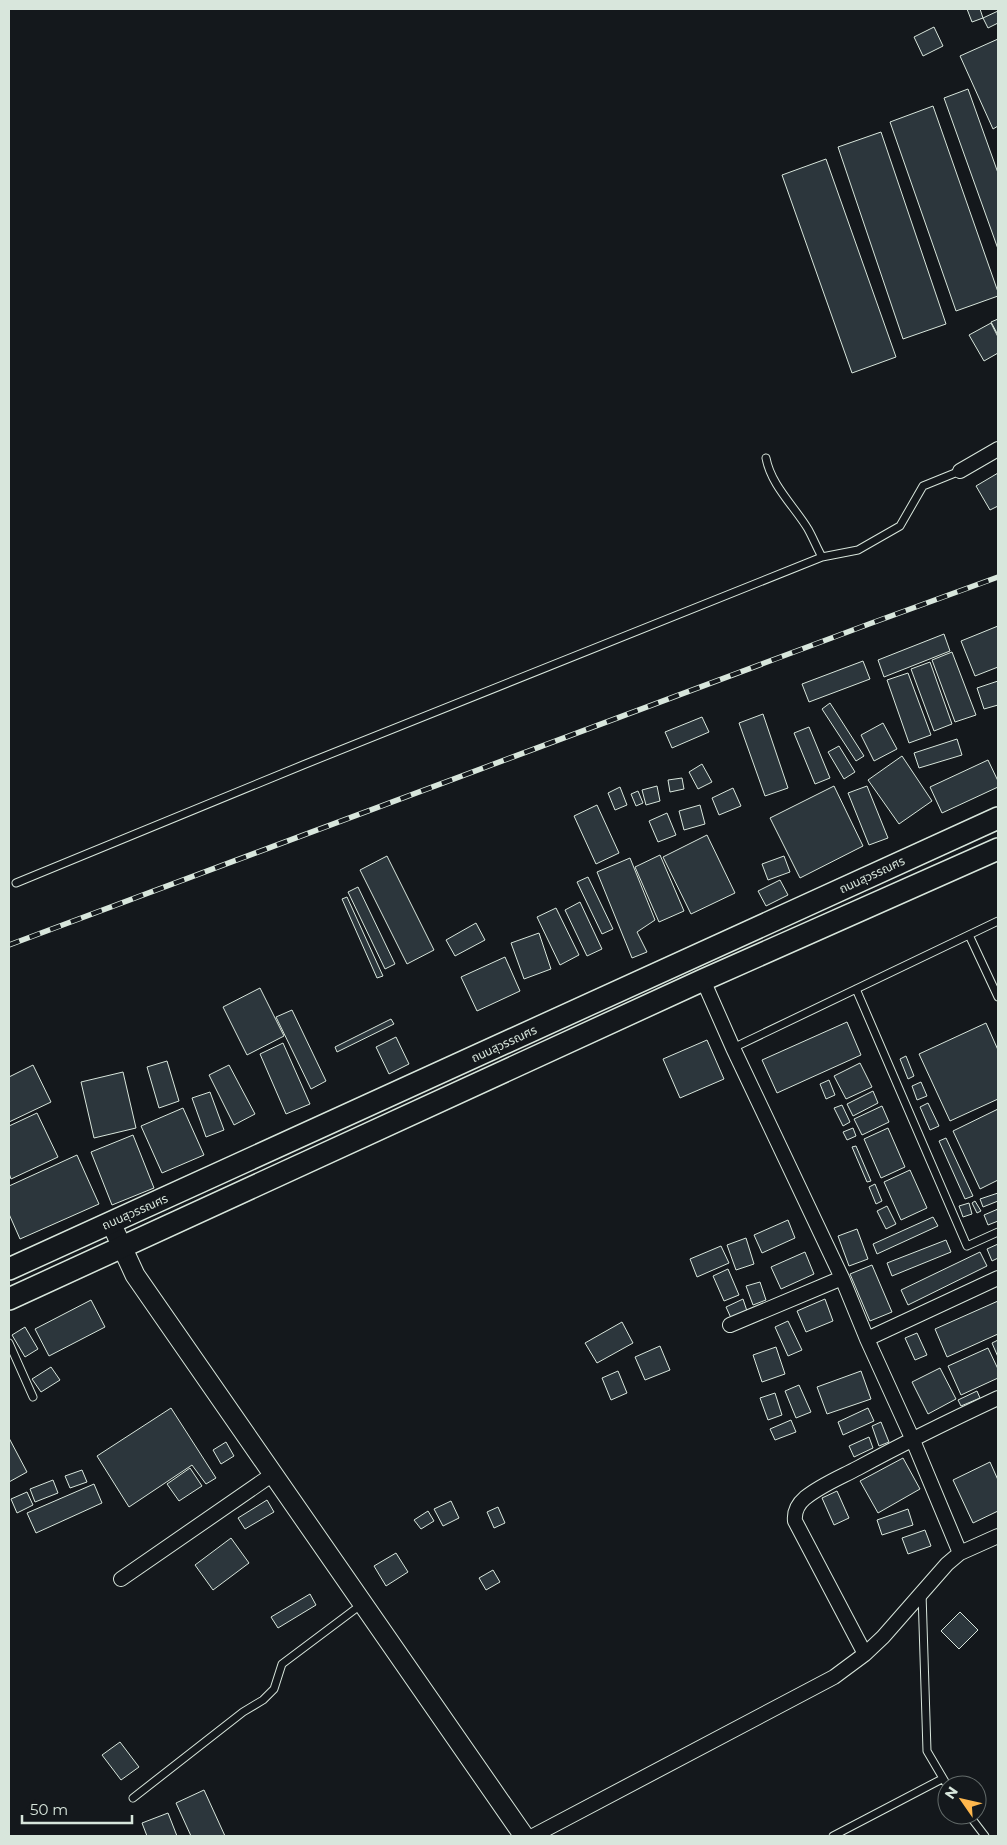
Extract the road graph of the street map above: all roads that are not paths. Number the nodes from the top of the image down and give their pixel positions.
1 (998, 449) edge
2 (766, 458) dead end
3 (960, 471) joint
4 (822, 558) junction
5 (998, 818) edge
6 (998, 849) edge
7 (16, 883) dead end
8 (998, 921) edge
9 (969, 935) junction
10 (704, 980) junction
11 (856, 989) junction
12 (998, 997) edge
13 (733, 1048) junction
14 (111, 1223) junction
15 (998, 1232) edge
16 (122, 1248) junction
17 (9, 1269) edge
18 (842, 1278) junction
19 (998, 1278) edge
20 (9, 1299) edge
21 (730, 1325) dead end
22 (867, 1340) junction
23 (9, 1343) edge
24 (33, 1397) dead end
25 (998, 1398) edge
26 (912, 1438) junction
27 (273, 1474) junction
28 (998, 1536) edge
29 (960, 1553) junction
30 (121, 1579) dead end
31 (922, 1590) junction
32 (362, 1604) junction
33 (865, 1654) junction
34 (941, 1775) edge
35 (937, 1786) edge
36 (133, 1798) dead end
37 (977, 1825) edge
38 (524, 1836) edge
39 (533, 1836) edge
40 (833, 1836) edge
41 (985, 1836) edge

1 - 3 street
2 - 4 lane
3 - 4 lane
4 - 7 lane
5 - 14 main road, ถนนสุวรรณศร
6 - 10 main road, ถนนสุวรรณศร
8 - 9 lane
9 - 11 lane
9 - 12 lane
10 - 13 street
10 - 16 main road, ถนนสุวรรณศร
11 - 13 lane
11 - 15 lane
13 - 18 street
14 - 16 main road
14 - 17 main road, ถนนสุวรรณศร
16 - 20 main road, ถนนสุวรรณศร
16 - 27 main road
18 - 21 street
18 - 22 street
19 - 22 street
22 - 26 street
23 - 24 lane
25 - 26 street
26 - 29 street
26 - 33 street
27 - 30 street
27 - 32 main road
28 - 29 street
29 - 31 street
31 - 33 street
31 - 34 lane
32 - 36 lane
32 - 38 main road
33 - 39 street
35 - 40 lane
37 - 41 lane

